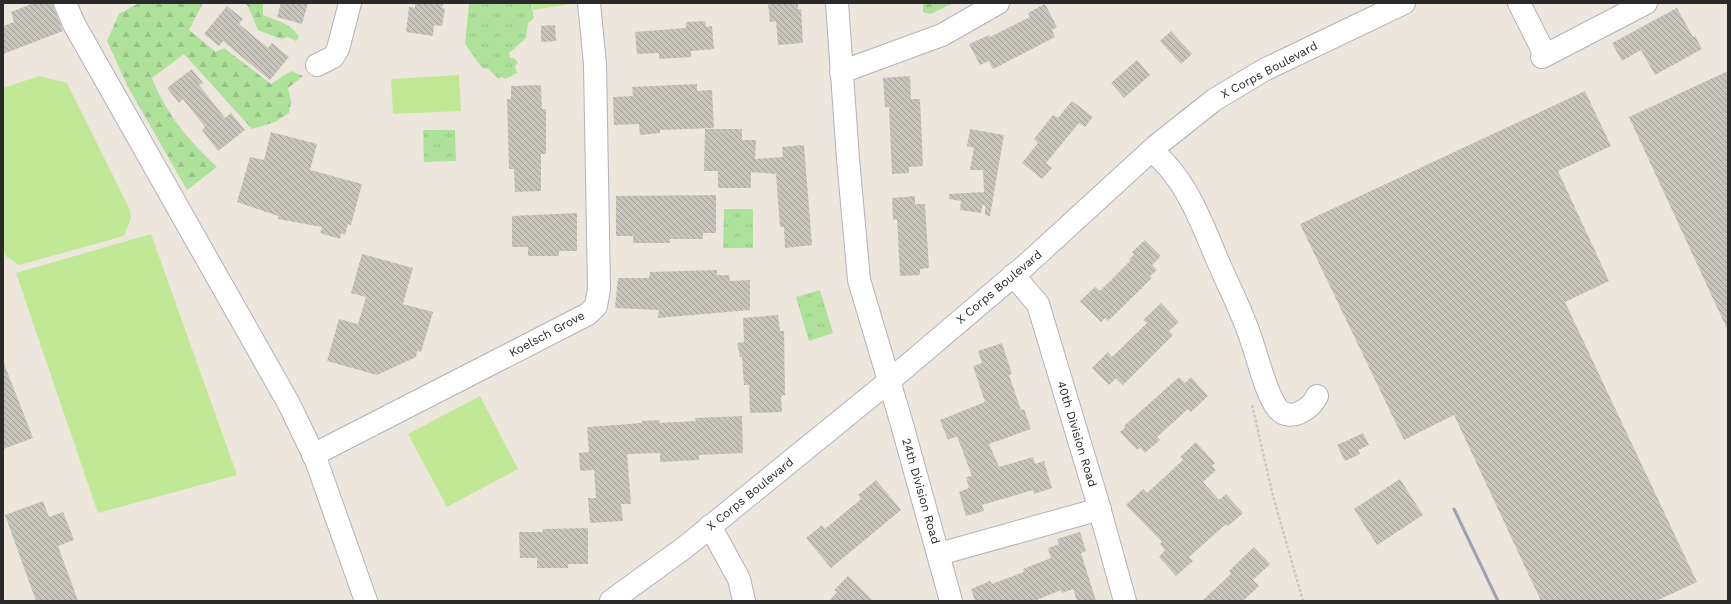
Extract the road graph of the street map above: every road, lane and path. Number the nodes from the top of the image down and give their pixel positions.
1 (65, 3) edge
2 (350, 3) edge
3 (589, 3) edge
4 (837, 3) edge
5 (998, 3) edge
6 (1404, 3) edge
7 (1519, 3) edge
8 (1646, 3) edge
9 (317, 65) dead end
10 (842, 72) junction
11 (1152, 151) junction
12 (1013, 275) junction
13 (888, 382) junction
14 (1317, 396) dead end
15 (1251, 401) dead end
16 (313, 455) junction
17 (1100, 509) junction
18 (710, 526) junction
19 (939, 554) junction
20 (366, 601) edge
21 (611, 601) edge
22 (744, 601) edge
23 (951, 601) edge
24 (1125, 601) edge
25 (1303, 601) edge

1 - 16 street
2 - 9 street
3 - 16 street, Koelsch Grove
4 - 10 street, 24th Division Road
5 - 10 street
6 - 11 street, X Corps Boulevard
7 - 8 street
10 - 13 street, 24th Division Road
11 - 12 street, X Corps Boulevard
11 - 14 street
12 - 13 street, X Corps Boulevard
12 - 17 street, 40th Division Road
13 - 18 street, X Corps Boulevard
13 - 19 street, 24th Division Road
15 - 25 path
16 - 20 street
17 - 19 street
17 - 24 street, 40th Division Road
18 - 21 street, X Corps Boulevard
18 - 22 street
19 - 23 street, 24th Division Road

